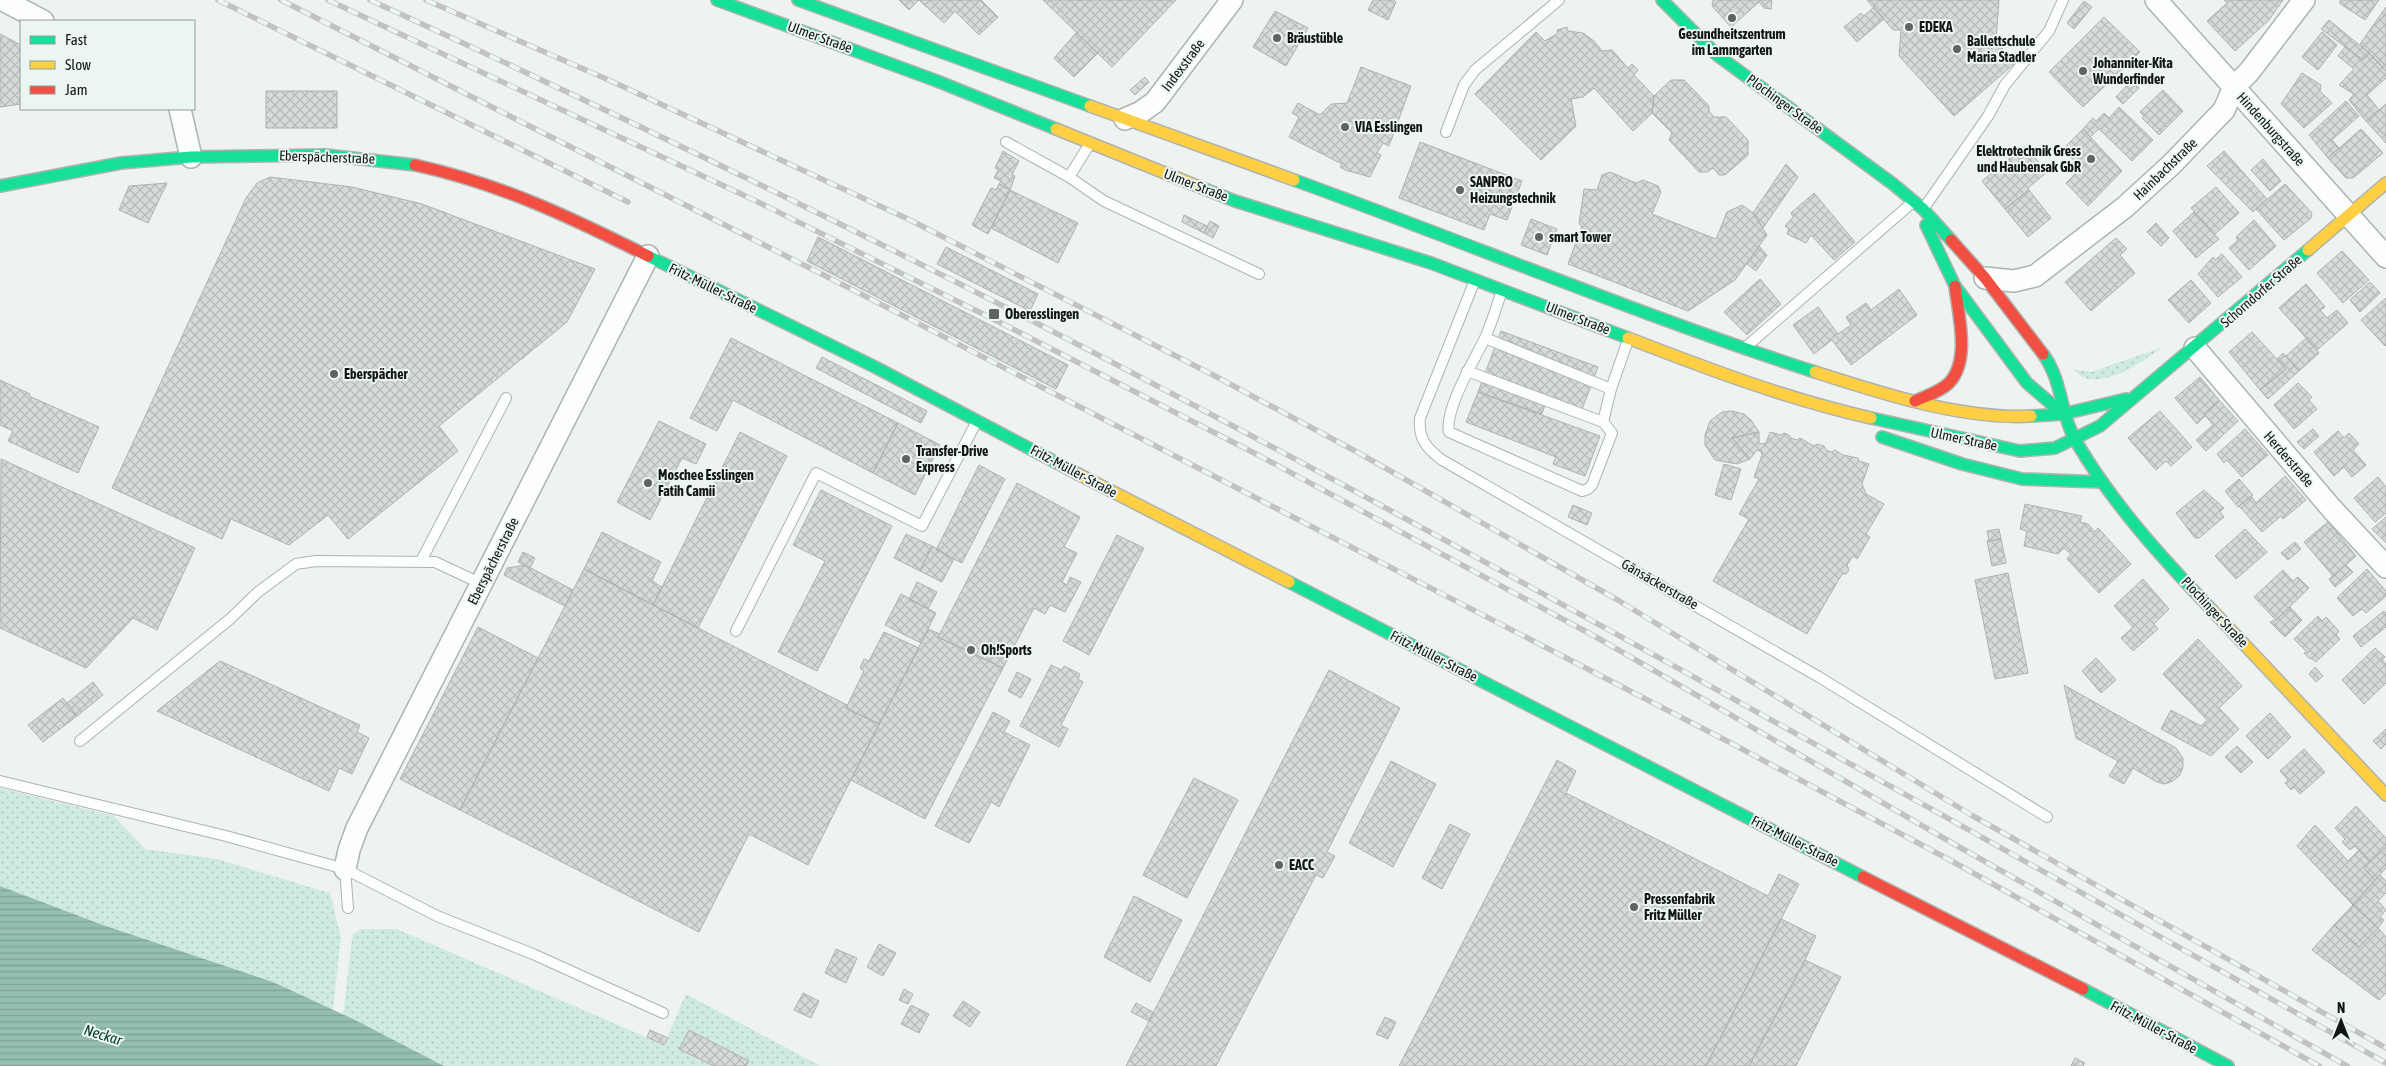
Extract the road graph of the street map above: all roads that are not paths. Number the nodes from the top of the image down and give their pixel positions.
1 (3, 0) edge
2 (717, 0) edge
3 (798, 0) edge
4 (1232, 0) edge
5 (1559, 0) edge
6 (1662, 0) edge
7 (2063, 0) edge
8 (2156, 0) edge
9 (2304, 0) edge
10 (41, 20) edge
11 (2234, 87) junction
12 (180, 110) edge
13 (1130, 126) junction
14 (1446, 132) dead end
15 (1164, 134) junction
16 (1113, 138) dead end
17 (1006, 142) dead end
18 (1090, 144) junction
19 (191, 157) junction
20 (1069, 177) junction
21 (2386, 182) edge
22 (0, 186) edge
23 (1919, 205) junction
24 (2348, 214) junction
25 (643, 254) junction
26 (2386, 257) edge
27 (1259, 274) dead end
28 (1985, 278) junction
29 (1475, 279) junction
30 (1955, 286) junction
31 (1503, 289) junction
32 (1629, 337) junction
33 (1484, 338) junction
34 (2195, 348) junction
35 (1744, 349) junction
36 (1467, 371) junction
37 (1611, 388) junction
38 (2133, 397) junction
39 (506, 398) dead end
40 (1915, 401) junction
41 (1822, 407) junction
42 (2063, 414) junction
43 (977, 419) junction
44 (1603, 422) junction
45 (2075, 440) junction
46 (2101, 482) junction
47 (421, 561) junction
48 (2386, 567) edge
49 (482, 584) junction
50 (736, 631) dead end
51 (80, 741) dead end
52 (0, 781) edge
53 (2386, 795) edge
54 (2047, 817) dead end
55 (345, 869) junction
56 (348, 908) dead end
57 (663, 1013) dead end
58 (2228, 1066) edge

1 - 10 street
2 - 18 main road, Ulmer Straße
3 - 13 main road, Ulmer Straße
4 - 13 street, Indexstraße
5 - 14 lane
6 - 23 main road, Plochinger Straße
7 - 23 lane
8 - 11 street, Hindenburgstraße
9 - 11 street, Hainbachstraße
11 - 24 street, Hindenburgstraße
11 - 28 street, Hainbachstraße
12 - 19 street
13 - 15 main road, Ulmer Straße
13 - 15 main road, Ulmer Straße
15 - 35 main road, Ulmer Straße
16 - 18 main road
17 - 20 lane
18 - 20 lane
18 - 29 main road, Ulmer Straße
19 - 22 main road, Eberspächerstraße
19 - 25 main road, Eberspächerstraße
20 - 27 lane
21 - 24 main road, Schorndorfer Straße
23 - 28 main road, Plochinger Straße
23 - 30 main road, Plochinger Straße
23 - 35 lane
24 - 26 street, Hindenburgstraße
24 - 34 main road, Schorndorfer Straße
25 - 43 main road, Fritz-Müller-Straße
25 - 49 street, Eberspächerstraße
28 - 42 main road, Plochinger Straße
29 - 31 main road, Ulmer Straße
29 - 54 lane, Gänsäckerstraße
30 - 40 main road
30 - 42 main road, Plochinger Straße
31 - 32 main road, Ulmer Straße
31 - 33 lane
32 - 37 lane
32 - 41 main road, Ulmer Straße
33 - 36 lane
33 - 37 lane
34 - 38 main road, Schorndorfer Straße
34 - 48 street, Herderstraße
35 - 40 main road, Ulmer Straße
36 - 44 lane
36 - 44 lane
37 - 44 lane
38 - 42 main road, Schorndorfer Straße
38 - 45 main road, Schorndorfer Straße
39 - 47 lane
40 - 42 main road, Ulmer Straße
41 - 45 main road, Ulmer Straße
41 - 46 main road
42 - 45 main road, Plochinger Straße
43 - 50 lane
43 - 58 main road, Fritz-Müller-Straße
45 - 46 main road, Plochinger Straße
46 - 53 main road, Plochinger Straße
47 - 49 lane
47 - 51 lane
49 - 55 street, Eberspächerstraße
52 - 55 lane
55 - 56 lane
55 - 57 lane

